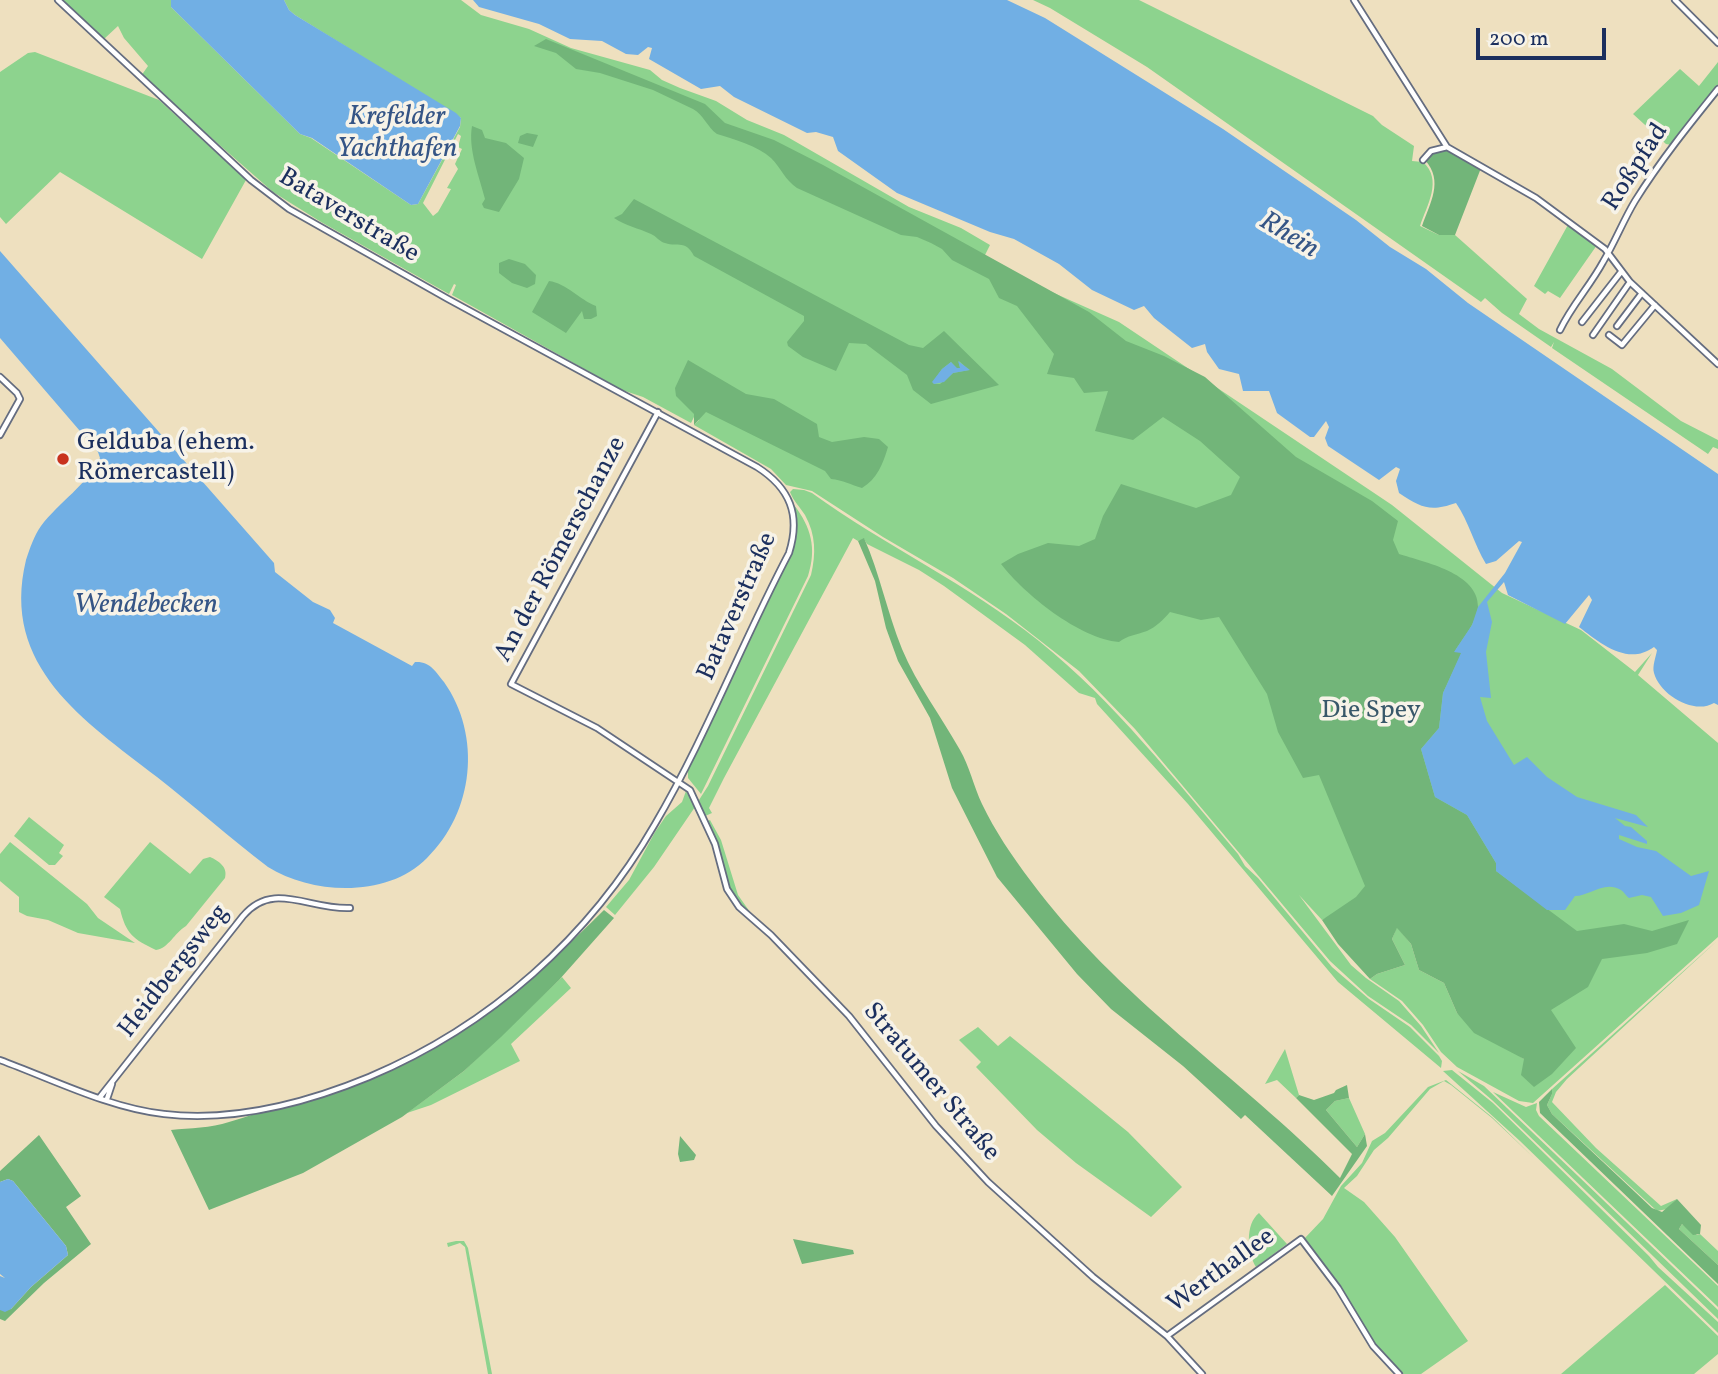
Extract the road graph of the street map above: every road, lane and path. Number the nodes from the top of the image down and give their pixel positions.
1 (58, 0) edge
2 (1354, 0) edge
3 (1675, 0) edge
4 (1718, 43) edge
5 (1718, 89) edge
6 (1447, 148) junction
7 (1423, 160) dead end
8 (1608, 253) junction
9 (1621, 272) junction
10 (1630, 282) junction
11 (1642, 293) junction
12 (1655, 305) junction
13 (1583, 322) dead end
14 (1617, 326) dead end
15 (1560, 330) dead end
16 (1593, 335) dead end
17 (1609, 335) dead end
18 (1718, 364) edge
19 (0, 377) edge
20 (658, 412) junction
21 (0, 435) edge
22 (678, 781) junction
23 (350, 908) dead end
24 (0, 1060) edge
25 (116, 1075) junction
26 (100, 1097) junction
27 (107, 1099) junction
28 (1167, 1336) junction
29 (1202, 1374) edge
30 (1399, 1374) edge

1 - 20 street, Bataverstraße
2 - 6 street
3 - 4 street
5 - 8 street, Roßpfad
6 - 7 street
6 - 8 street
8 - 9 street, Roßpfad
8 - 15 street
9 - 10 street, Roßpfad
9 - 13 street
10 - 11 street, Roßpfad
10 - 16 street
11 - 12 street, Roßpfad
11 - 14 street
12 - 17 street
12 - 18 street, Roßpfad
19 - 21 street
20 - 22 street, Bataverstraße
20 - 22 street, An der Römerschanze
22 - 27 street, Bataverstraße
22 - 28 street, Stratumer Straße
23 - 25 street, Heidbergsweg
24 - 26 street
25 - 26 street, Heidbergsweg
25 - 27 street, Heidbergsweg
26 - 27 street
28 - 29 street, Stratumer Straße
28 - 30 street, Werthallee

